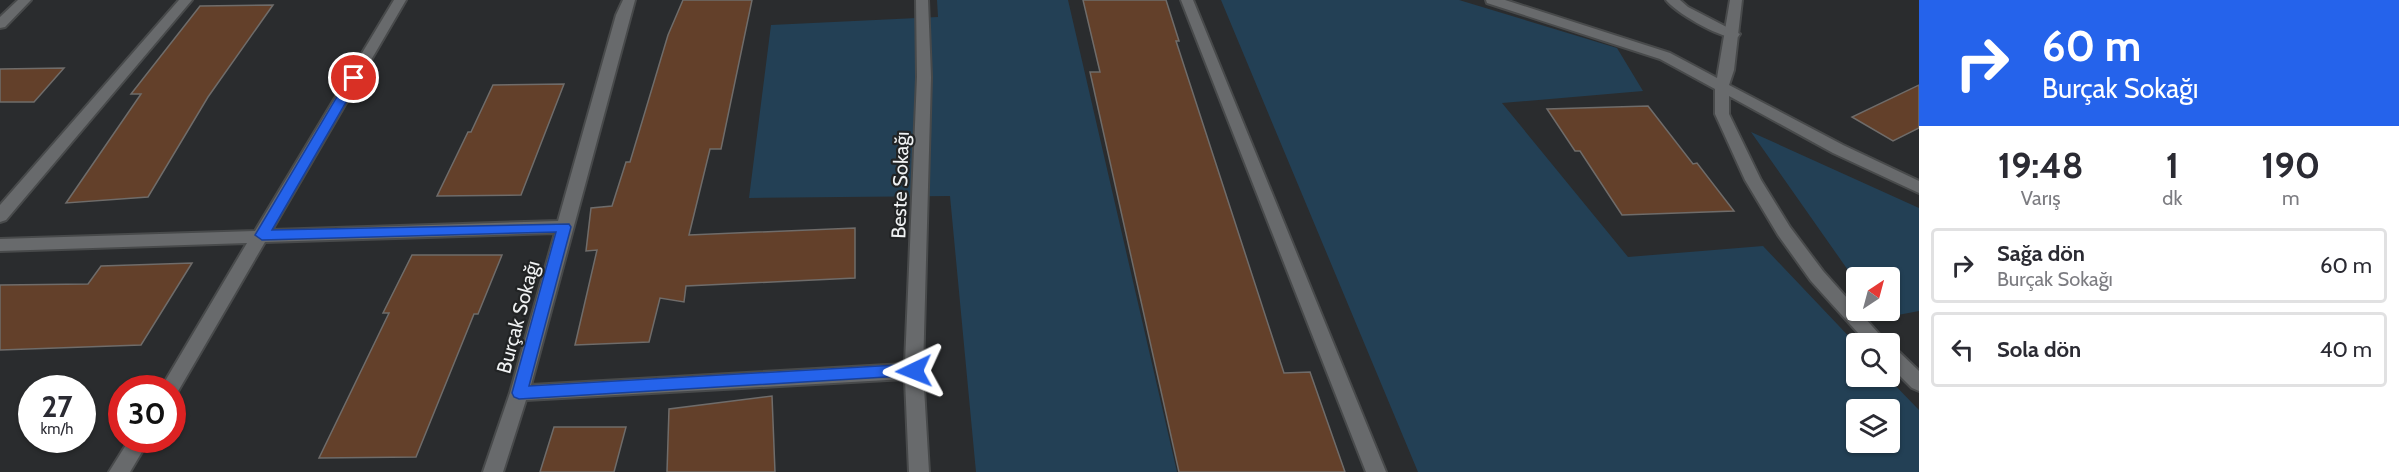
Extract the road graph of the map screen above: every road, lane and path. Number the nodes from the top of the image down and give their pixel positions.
1 (25, 0) edge
2 (186, 0) edge
3 (400, 0) edge
4 (629, 0) edge
5 (922, 0) edge
6 (1187, 0) edge
7 (1492, 0) edge
8 (1672, 0) edge
9 (1736, 0) edge
10 (0, 24) edge
11 (1733, 34) junction
12 (1722, 85) junction
13 (1919, 188) edge
14 (0, 216) edge
15 (564, 227) junction
16 (262, 235) junction
17 (0, 244) edge
18 (1870, 333) edge
19 (1900, 364) edge
20 (914, 371) junction
21 (178, 375) edge
22 (1919, 383) edge
23 (519, 393) junction
24 (131, 453) edge
25 (119, 472) edge
26 (493, 472) edge
27 (919, 472) edge
28 (1376, 472) edge

1 - 10 street
2 - 14 street
3 - 16 street
4 - 15 street, Burçak Sokağı
5 - 20 street, Beste Sokağı
6 - 28 street
7 - 12 street
8 - 11 street
9 - 11 street
11 - 12 street
12 - 13 street
12 - 18 street
15 - 16 street
15 - 23 street, Burçak Sokağı
16 - 17 street
16 - 21 street
19 - 22 street
20 - 23 street
20 - 27 street, Beste Sokağı
23 - 26 street, Burçak Sokağı
24 - 25 street

